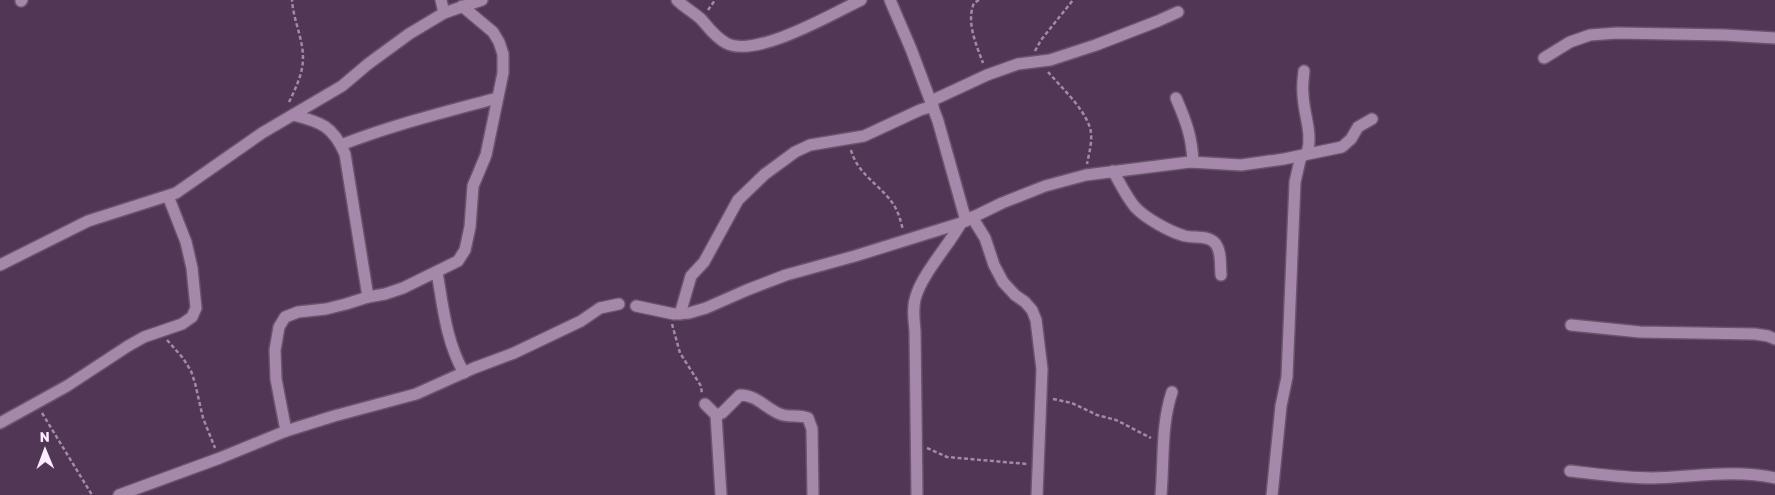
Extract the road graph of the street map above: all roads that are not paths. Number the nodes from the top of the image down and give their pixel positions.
1 (441, 0) edge
2 (482, 0) edge
3 (677, 0) edge
4 (861, 0) edge
5 (890, 0) edge
6 (462, 6) junction
7 (1178, 12) dead end
8 (444, 13) junction
9 (1775, 38) edge
10 (1544, 58) dead end
11 (1304, 71) dead end
12 (497, 98) junction
13 (1176, 98) dead end
14 (932, 104) junction
15 (294, 115) junction
16 (1372, 119) dead end
17 (341, 144) junction
18 (1305, 155) junction
19 (1192, 162) junction
20 (1112, 171) junction
21 (168, 196) junction
22 (966, 220) junction
23 (0, 265) edge
24 (437, 272) junction
25 (1221, 275) dead end
26 (368, 297) junction
27 (619, 304) dead end
28 (636, 306) dead end
29 (675, 314) junction
30 (1571, 325) dead end
31 (1775, 339) edge
32 (464, 373) junction
33 (1172, 392) dead end
34 (705, 404) road end
35 (716, 415) junction
36 (0, 423) edge
37 (286, 431) junction
38 (1570, 471) dead end
39 (1775, 478) edge
40 (119, 495) edge
41 (721, 495) edge
42 (813, 495) edge
43 (917, 495) edge
44 (1037, 495) edge
45 (1162, 495) edge
46 (1272, 495) edge

1 - 8 street
2 - 6 street
3 - 4 street
5 - 14 street
6 - 8 street
6 - 12 street
7 - 14 street
8 - 15 street
9 - 10 street
11 - 18 street
12 - 17 street
12 - 24 street
13 - 19 street
14 - 22 street
14 - 29 street
15 - 17 street
15 - 21 street
16 - 18 street
17 - 26 street
18 - 19 street
18 - 46 street
19 - 20 street
20 - 22 street
20 - 25 street
21 - 23 street
21 - 36 street
22 - 29 street
22 - 43 street
22 - 44 street
24 - 26 street
24 - 32 street
26 - 37 street
27 - 32 street
28 - 29 street
30 - 31 street
32 - 37 street
33 - 45 street
34 - 35 street
35 - 41 street
35 - 42 street
37 - 40 street
38 - 39 street

